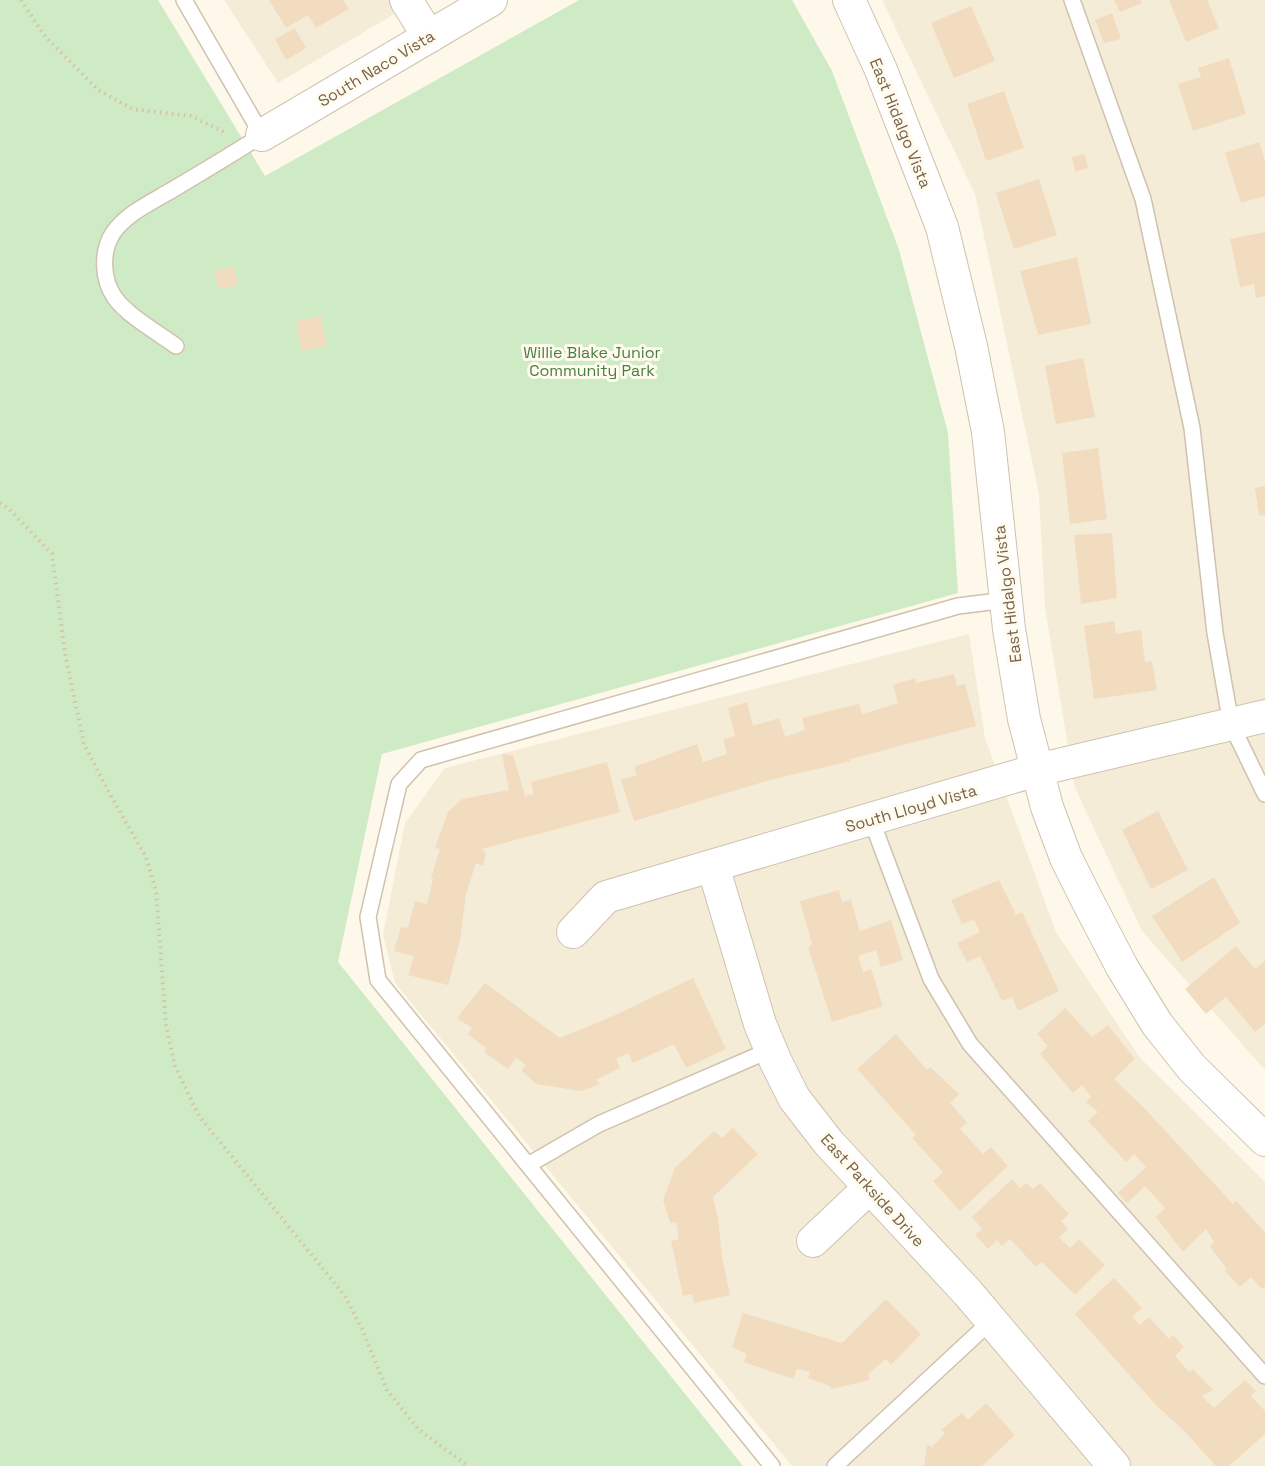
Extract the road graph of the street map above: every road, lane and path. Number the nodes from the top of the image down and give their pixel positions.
1 (21, 0) edge
2 (184, 0) edge
3 (406, 0) edge
4 (491, 0) edge
5 (849, 0) edge
6 (1072, 0) edge
7 (429, 37) junction
8 (250, 143) junction
9 (176, 346) dead end
10 (0, 503) edge
11 (1006, 600) junction
12 (1265, 716) edge
13 (1231, 724) junction
14 (1037, 770) junction
15 (1265, 794) edge
16 (871, 819) junction
17 (713, 866) junction
18 (573, 932) dead end
19 (770, 1050) junction
20 (1265, 1140) edge
21 (528, 1165) junction
22 (870, 1187) junction
23 (813, 1241) dead end
24 (992, 1321) junction
25 (1265, 1376) edge
26 (468, 1466) edge
27 (772, 1466) edge
28 (835, 1466) edge
29 (1114, 1466) edge

1 - 8 path
2 - 8 lane
3 - 7 street
4 - 7 street, South Naco Vista
5 - 11 street, East Hidalgo Vista
6 - 13 lane
7 - 8 street, South Naco Vista
8 - 9 lane
10 - 26 path
11 - 14 street, East Hidalgo Vista
11 - 21 lane
12 - 13 street, South Lloyd Vista
13 - 14 street, South Lloyd Vista
13 - 15 lane
14 - 16 street, South Lloyd Vista
14 - 20 street, East Hidalgo Vista
16 - 17 street, South Lloyd Vista
16 - 25 lane
17 - 18 street, South Lloyd Vista
17 - 19 street, East Parkside Drive
19 - 21 lane
19 - 22 street, East Parkside Drive
21 - 27 lane
22 - 23 street
22 - 24 street, East Parkside Drive
24 - 28 lane
24 - 29 street, East Parkside Drive

